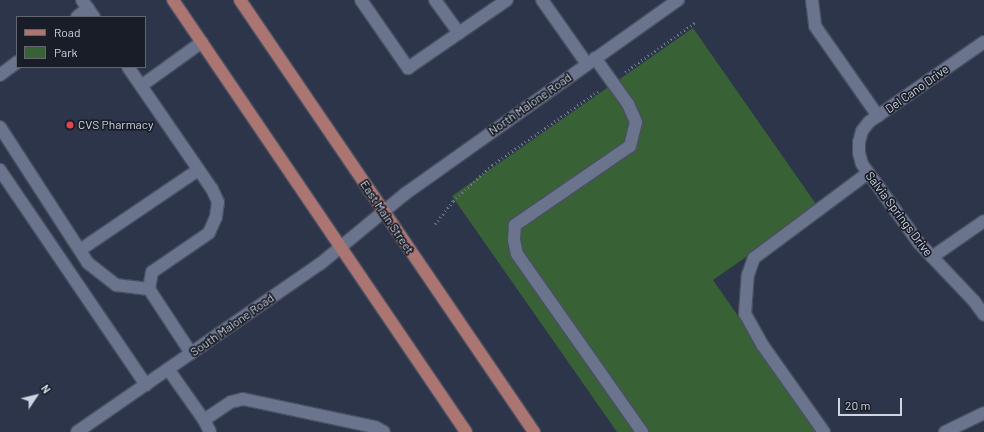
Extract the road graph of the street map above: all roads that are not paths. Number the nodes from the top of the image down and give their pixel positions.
1 (173, 0) edge
2 (240, 0) edge
3 (361, 0) edge
4 (435, 0) edge
5 (507, 0) edge
6 (542, 0) edge
7 (678, 0) edge
8 (812, 0) edge
9 (88, 8) edge
10 (78, 16) edge
11 (459, 33) junction
12 (202, 42) junction
13 (984, 42) edge
14 (591, 61) junction
15 (16, 63) edge
16 (129, 68) edge
17 (0, 75) edge
18 (141, 86) junction
19 (878, 116) junction
20 (0, 127) edge
21 (859, 142) joint
22 (0, 170) edge
23 (198, 170) junction
24 (868, 173) junction
25 (383, 212) junction
26 (984, 221) edge
27 (341, 246) junction
28 (80, 250) junction
29 (932, 257) junction
30 (149, 289) junction
31 (984, 315) edge
32 (191, 353) junction
33 (168, 368) junction
34 (146, 384) junction
35 (984, 413) edge
36 (204, 420) junction
37 (77, 432) edge
38 (210, 432) edge
39 (384, 432) edge
40 (466, 432) edge
41 (534, 432) edge
42 (642, 432) edge
43 (824, 432) edge
44 (945, 432) edge

1 - 12 main road
2 - 25 main road, East Main Street
3 - 11 street
4 - 11 street
5 - 11 street
6 - 14 street
7 - 14 street, North Malone Road
8 - 19 street
9 - 10 street
12 - 18 street
12 - 27 main road
13 - 19 street, Del Cano Drive
14 - 25 street, North Malone Road
14 - 42 street
15 - 17 street
16 - 18 street
18 - 23 street
19 - 21 street, Del Cano Drive
20 - 28 street
21 - 24 street, Salvia Springs Drive
22 - 34 street
23 - 28 street
23 - 30 street
24 - 29 street, Salvia Springs Drive
24 - 43 street
25 - 27 street, South Malone Road
25 - 41 main road, East Main Street
26 - 29 street
27 - 32 street, South Malone Road
27 - 40 main road
28 - 30 street
29 - 31 street, Salvia Springs Drive
30 - 32 street
32 - 33 street, South Malone Road
33 - 34 street, South Malone Road
33 - 36 street
34 - 37 street, South Malone Road
35 - 44 street
36 - 38 street
36 - 39 street

